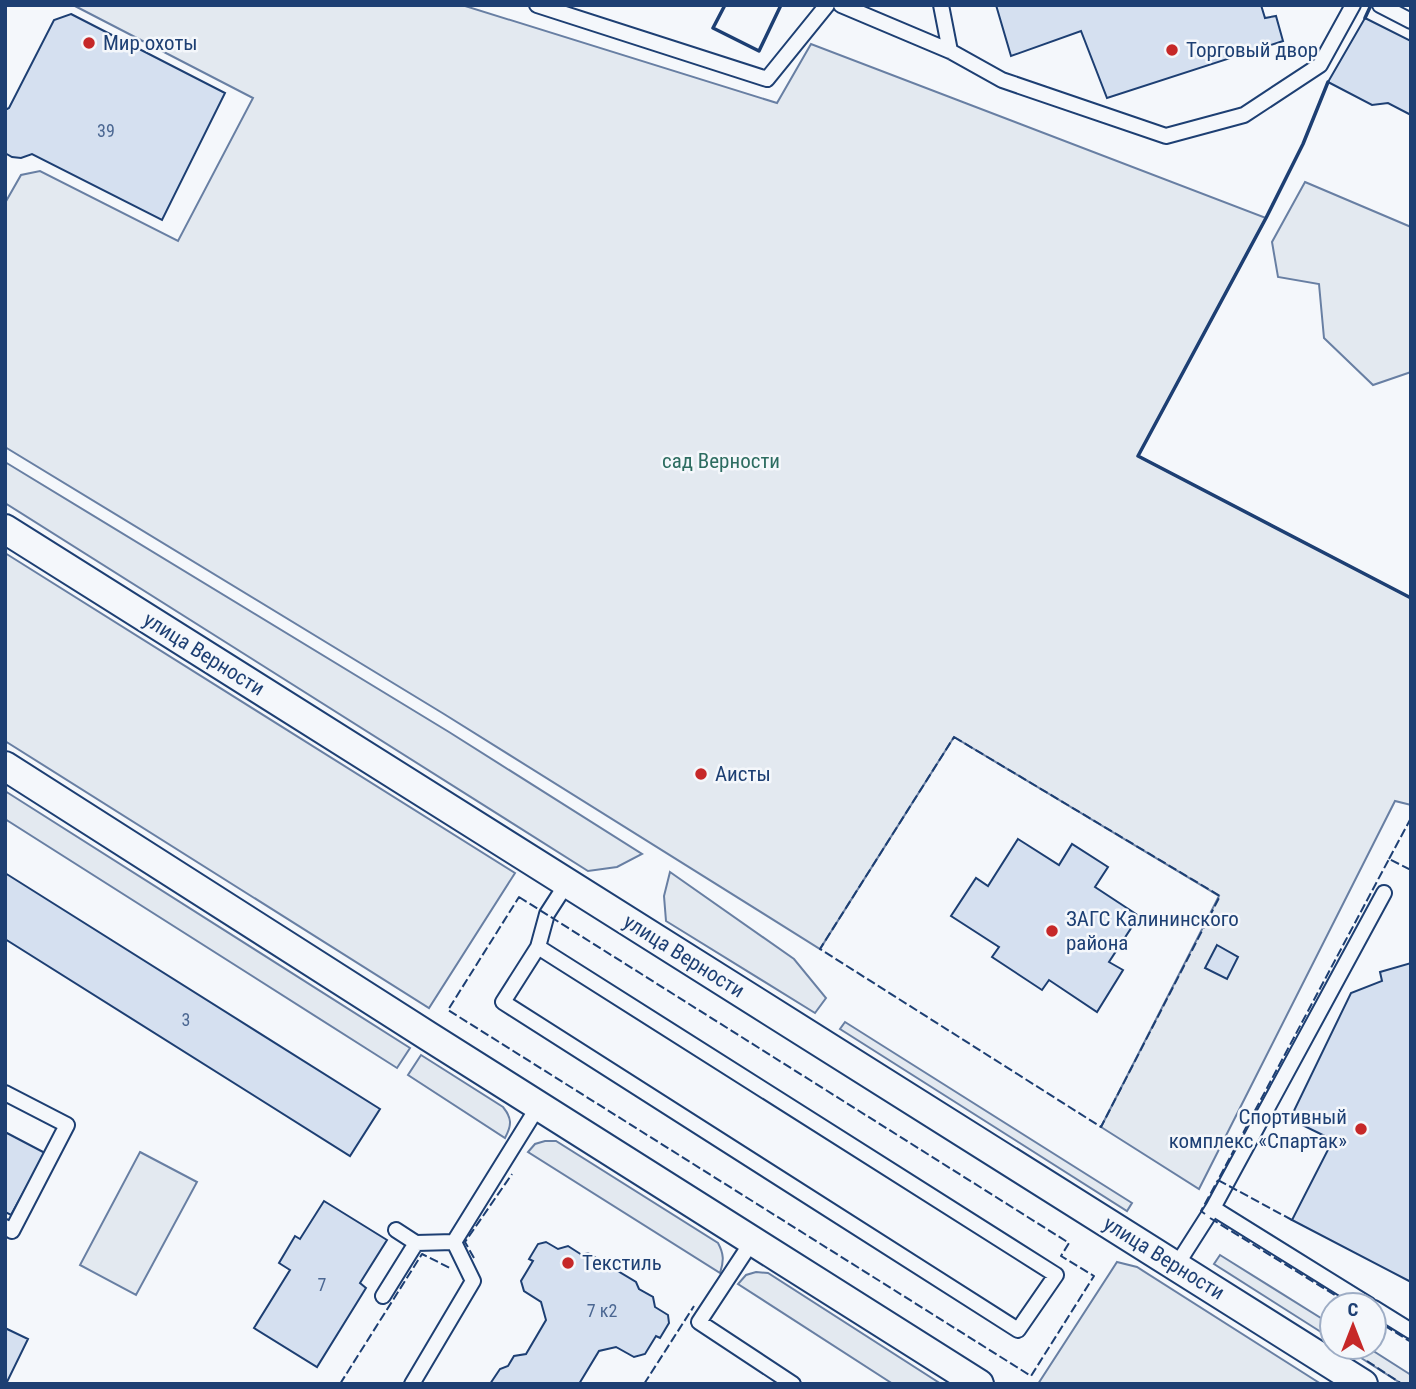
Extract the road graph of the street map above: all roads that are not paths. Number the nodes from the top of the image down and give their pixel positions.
1 (537, 5) edge
2 (827, 5) edge
3 (841, 5) edge
4 (941, 5) edge
5 (1353, 5) edge
6 (1380, 5) edge
7 (1411, 21) edge
8 (950, 51) junction
9 (5, 528) edge
10 (5, 766) edge
11 (567, 883) junction
12 (1384, 892) dead end
13 (538, 947) junction
14 (5, 1093) edge
15 (539, 1105) junction
16 (1213, 1208) junction
17 (5, 1227) edge
18 (396, 1230) dead end
19 (753, 1240) junction
20 (454, 1242) junction
21 (416, 1243) junction
22 (1176, 1266) junction
23 (1346, 1291) edge
24 (383, 1296) dead end
25 (1388, 1317) edge
26 (1411, 1331) edge
27 (972, 1382) edge
28 (412, 1384) edge
29 (793, 1384) edge
30 (1363, 1384) edge

1 - 2 lane
3 - 8 lane
4 - 8 lane
5 - 8 lane
6 - 7 lane
9 - 11 street, улица Верности
10 - 15 street
11 - 13 lane
11 - 22 street, улица Верности
12 - 16 lane
13 - 13 lane
14 - 17 lane
15 - 19 street
15 - 20 lane
16 - 22 lane
16 - 23 lane
18 - 21 lane
19 - 27 street
19 - 29 lane
20 - 21 lane
20 - 28 lane
21 - 24 lane
22 - 30 street, улица Верности
25 - 26 lane

